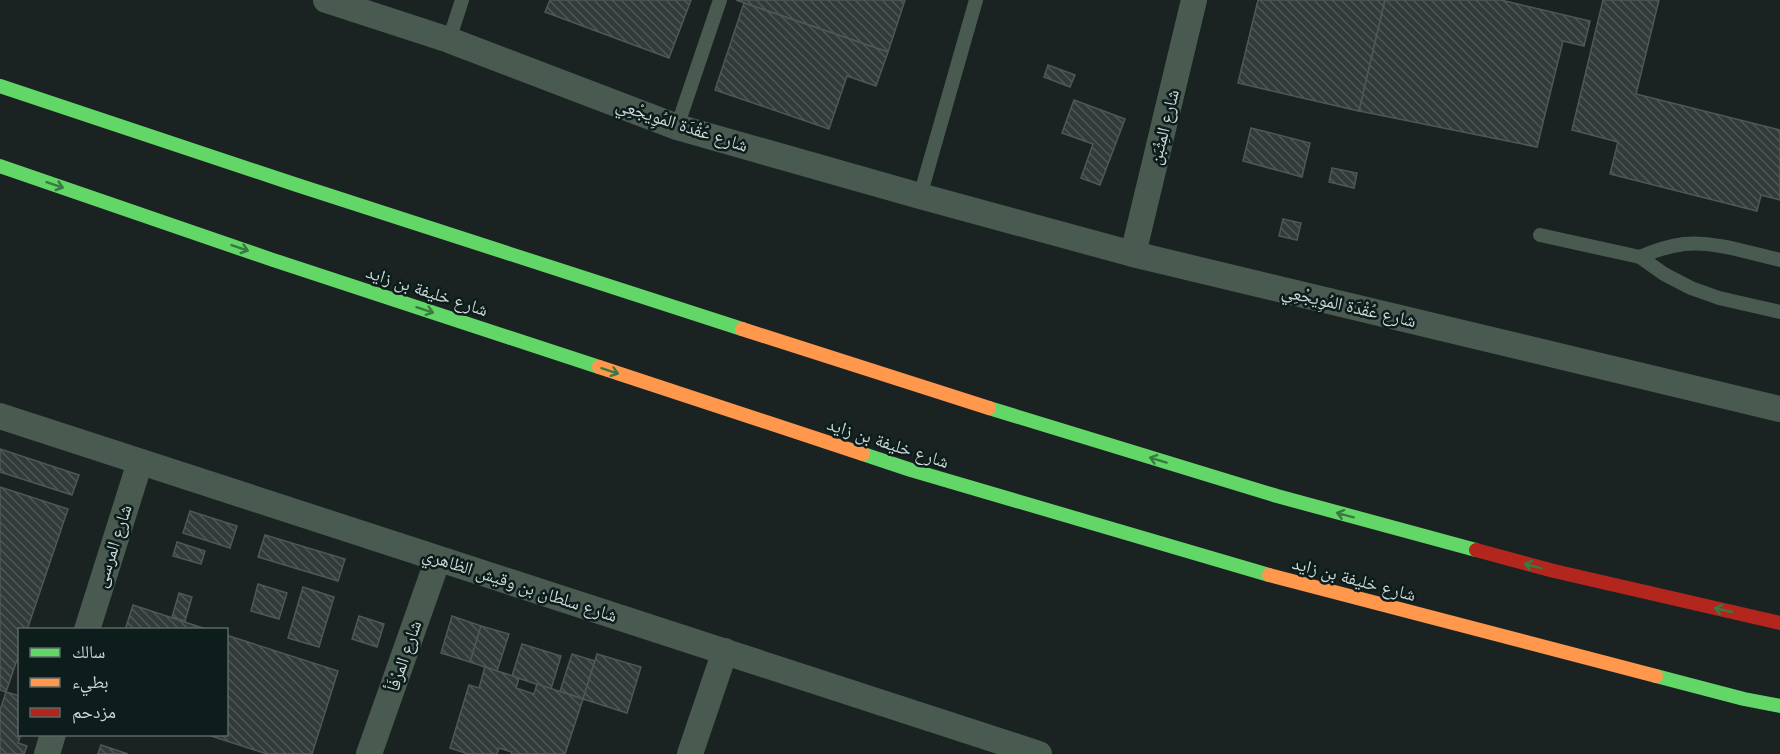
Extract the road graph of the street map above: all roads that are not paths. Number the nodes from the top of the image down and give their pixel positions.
1 (326, 0) edge
2 (462, 0) edge
3 (720, 0) edge
4 (976, 0) edge
5 (1194, 0) edge
6 (449, 40) junction
7 (0, 86) edge
8 (677, 127) junction
9 (0, 166) edge
10 (920, 196) junction
11 (1540, 235) dead end
12 (1133, 254) junction
13 (1640, 257) junction
14 (1780, 260) edge
15 (1780, 312) edge
16 (1780, 409) edge
17 (0, 416) edge
18 (140, 462) junction
19 (438, 559) junction
20 (1780, 623) edge
21 (88, 628) edge
22 (725, 651) junction
23 (1744, 699) junction
24 (1780, 706) edge
25 (1780, 720) edge
26 (53, 736) edge
27 (47, 754) edge
28 (369, 754) edge
29 (690, 754) edge
30 (1039, 754) edge

1 - 6 street, شارع عُقْدَة المُوِيجْعِي
2 - 6 lane
3 - 8 lane
4 - 10 lane
5 - 12 street, شارع المِثْبَن
6 - 8 street, شارع عُقْدَة المُوِيجْعِي
20 -> 7 highway
8 - 10 street, شارع عُقْدَة المُوِيجْعِي
9 -> 23 highway, شارع خليفة بن زايد
10 - 12 street, شارع عُقْدَة المُوِيجْعِي
11 - 13 lane
12 - 16 street, شارع عُقْدَة المُوِيجْعِي
13 - 14 lane
13 - 15 lane
17 - 18 street, شارع سلطان بن وقيش الظاهري
18 - 19 street, شارع سلطان بن وقيش الظاهري
18 - 21 street, شارع المرسى
19 - 22 street, شارع سلطان بن وقيش الظاهري
19 - 28 street, شارع المرْفَأ
22 - 29 street
22 - 30 street, شارع سلطان بن وقيش الظاهري
23 - 24 highway, شارع خليفة بن زايد
23 - 25 street
26 - 27 street

